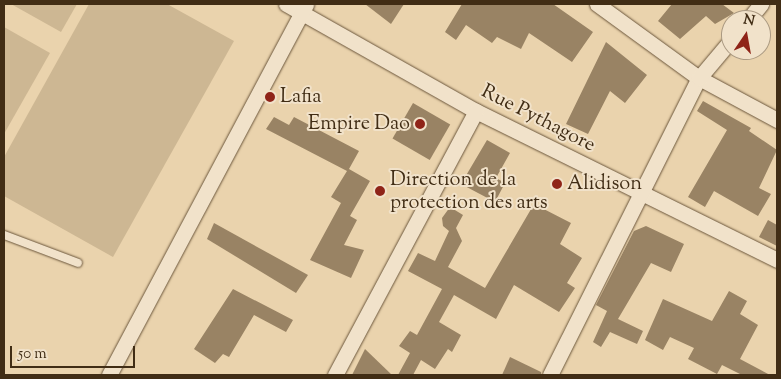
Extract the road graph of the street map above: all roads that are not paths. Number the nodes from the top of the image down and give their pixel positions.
1 (286, 4) edge
2 (597, 4) edge
3 (304, 9) edge
4 (721, 52) edge
5 (699, 78) junction
6 (476, 110) junction
7 (777, 120) edge
8 (643, 196) junction
9 (4, 235) edge
10 (777, 260) edge
11 (78, 263) dead end
12 (110, 375) edge
13 (336, 375) edge
14 (550, 375) edge

1 - 3 street, Rue Pythagore
2 - 5 street
3 - 6 street, Rue Pythagore
3 - 12 street
4 - 5 street
5 - 7 street
5 - 8 street
6 - 8 street, Rue Pythagore
6 - 13 street
8 - 10 street, Rue Pythagore
8 - 14 street
9 - 11 lane

